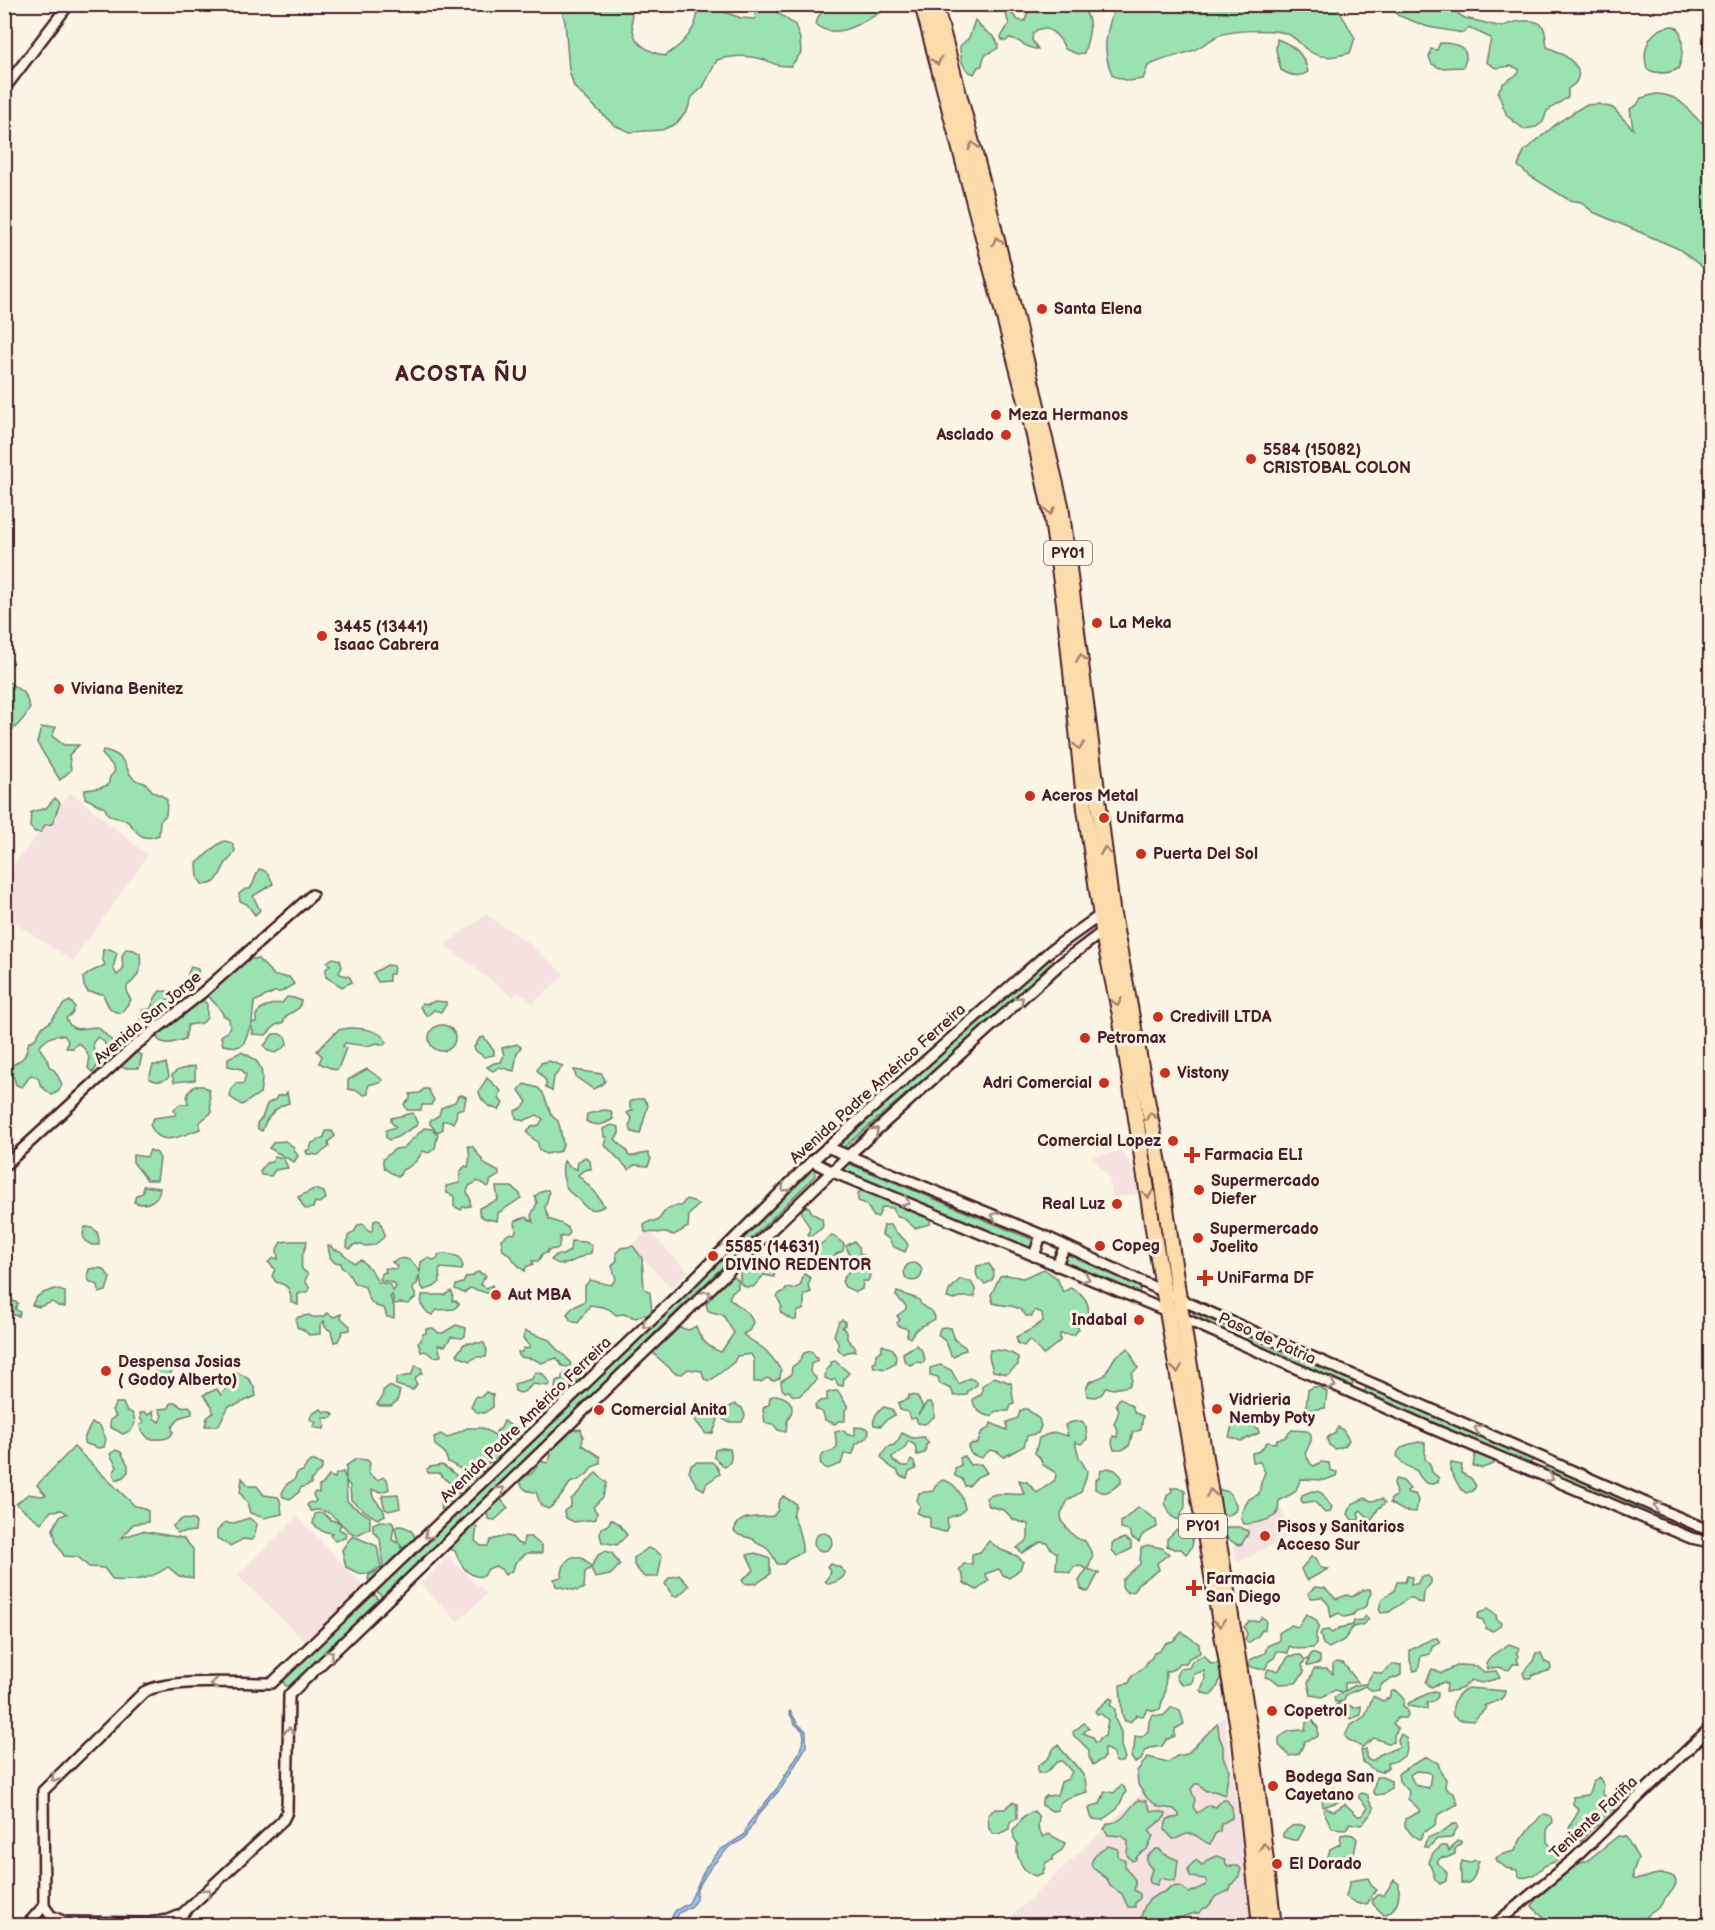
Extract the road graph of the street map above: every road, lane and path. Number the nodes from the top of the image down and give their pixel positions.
1 (69, 4) edge
2 (922, 4) edge
3 (935, 4) edge
4 (4, 89) edge
5 (312, 895) dead end
6 (1107, 912) junction
7 (1109, 927) junction
8 (1105, 944) junction
9 (1078, 949) junction
10 (827, 1147) junction
11 (849, 1155) junction
12 (812, 1161) junction
13 (4, 1166) edge
14 (833, 1172) junction
15 (1041, 1235) junction
16 (1065, 1246) junction
17 (1034, 1256) junction
18 (1056, 1266) junction
19 (1148, 1285) junction
20 (1165, 1292) junction
21 (1179, 1299) junction
22 (1144, 1303) junction
23 (1167, 1311) junction
24 (1183, 1318) junction
25 (1710, 1531) edge
26 (1710, 1542) edge
27 (272, 1683) junction
28 (289, 1695) junction
29 (1710, 1728) edge
30 (1245, 1739) junction
31 (44, 1906) junction
32 (65, 1922) junction
33 (26, 1926) edge
34 (54, 1926) edge
35 (1260, 1926) edge
36 (1274, 1926) edge
37 (1493, 1926) edge

1 - 4 street
2 -> 6 highway, PY01
6 -> 3 highway, PY01
5 - 13 street, Avenida San Jorge
6 - 7 highway, PY01
6 - 10 street, Avenida Padre Américo Ferreira
7 - 8 highway, PY01
7 - 9 street, Avenida Padre Américo Ferreira
21 -> 7 highway, PY01
8 - 9 street
8 -> 20 highway, PY01
11 -> 9 street, Avenida Padre Américo Ferreira
10 - 11 street, Paso de Patria
10 - 12 street, Avenida Padre Américo Ferreira
11 - 14 street, Avenida Padre Américo Ferreira
15 -> 11 street, Paso de Patria
12 - 14 street, Paso de Patria
12 -> 27 street, Avenida Padre Américo Ferreira
14 -> 17 street, Paso de Patria
28 -> 14 street, Avenida Padre Américo Ferreira
15 - 16 street, Paso de Patria
15 - 17 street
16 - 18 street
16 - 19 street, Paso de Patria
17 - 18 street, Paso de Patria
18 -> 22 street, Paso de Patria
19 - 20 street, Paso de Patria
19 - 22 street
20 - 21 street, Paso de Patria
20 - 23 highway, PY01
21 - 24 highway, PY01
25 -> 21 street, Paso de Patria
22 - 23 street, Paso de Patria
23 - 24 street, Paso de Patria
23 -> 30 highway, PY01
24 -> 26 street, Paso de Patria
30 -> 24 highway, PY01
27 - 28 street
27 -> 31 street
32 -> 28 street
29 - 37 street, Teniente Fariña
30 - 35 highway, PY01
36 -> 30 highway, PY01
31 - 32 street
31 - 33 street
32 - 34 street

